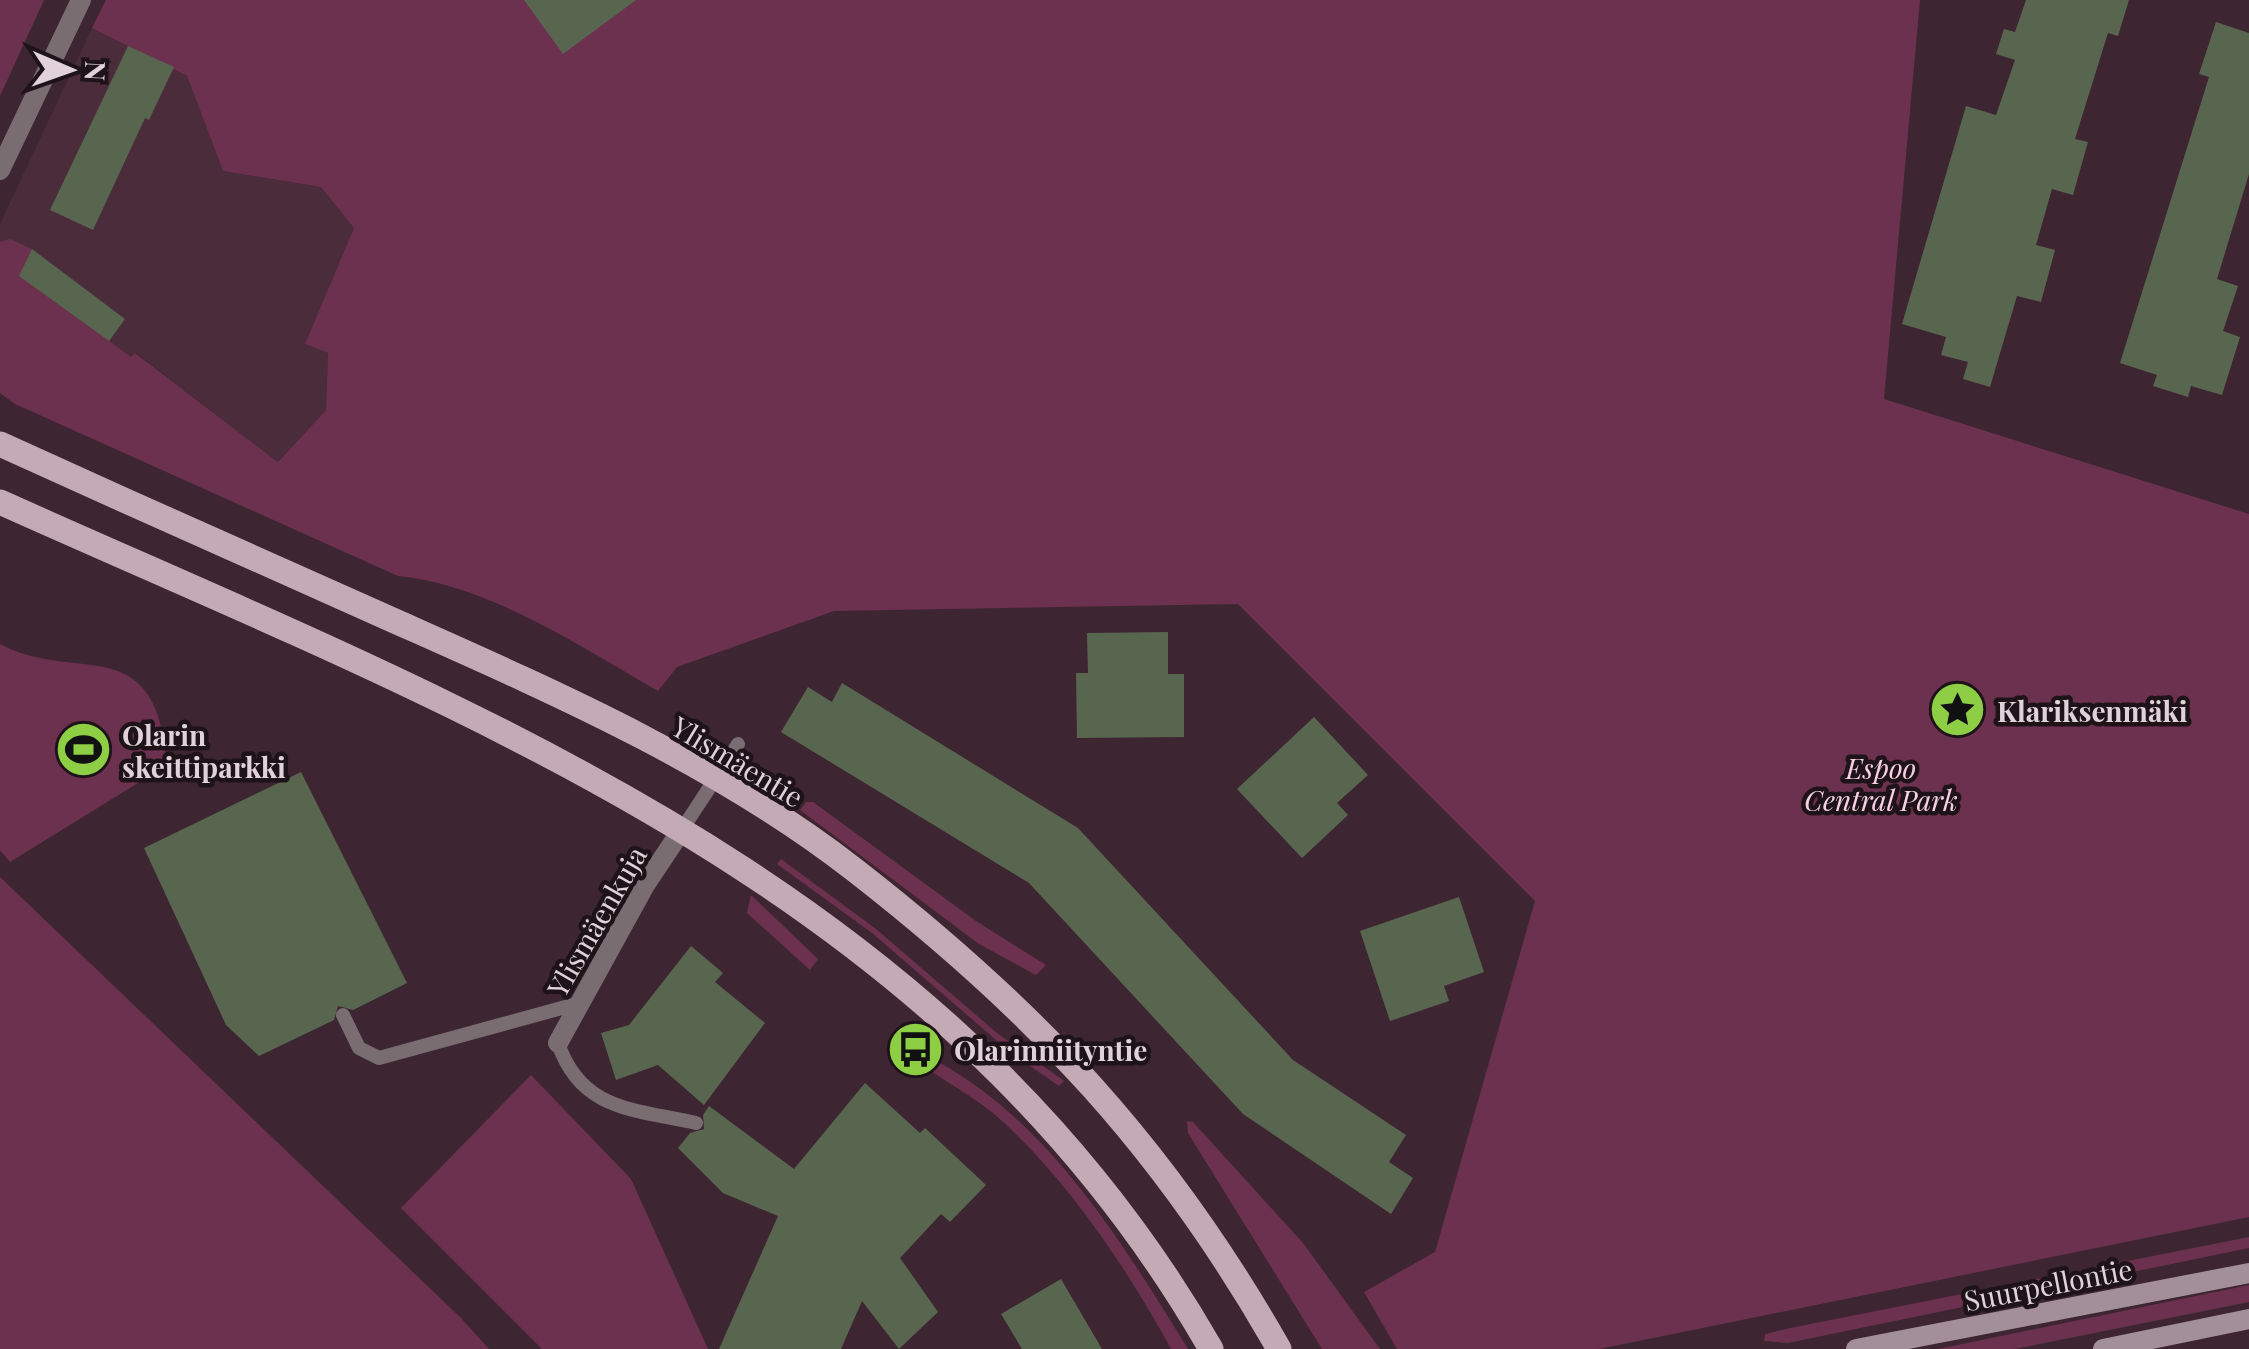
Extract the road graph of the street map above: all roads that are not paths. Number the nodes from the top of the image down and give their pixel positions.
1 (81, 0) edge
2 (0, 170) edge
3 (0, 444) edge
4 (0, 502) edge
5 (738, 744) dead end
6 (715, 780) junction
7 (683, 828) junction
8 (580, 1003) junction
9 (342, 1015) dead end
10 (558, 1043) joint
11 (696, 1124) dead end
12 (2249, 1273) edge
13 (2249, 1319) edge
14 (1211, 1349) edge
15 (1278, 1349) edge
16 (1856, 1349) edge
17 (2103, 1349) edge

1 - 2 street
3 - 6 main road, Ylismäentie
4 - 7 main road
5 - 6 lane
6 - 7 lane
6 - 15 main road, Ylismäentie
7 - 8 street, Ylismäenkuja
7 - 14 main road
8 - 9 lane
8 - 10 street, Ylismäenkuja
10 - 11 lane
12 - 16 main road, Suurpellontie
13 - 17 main road

